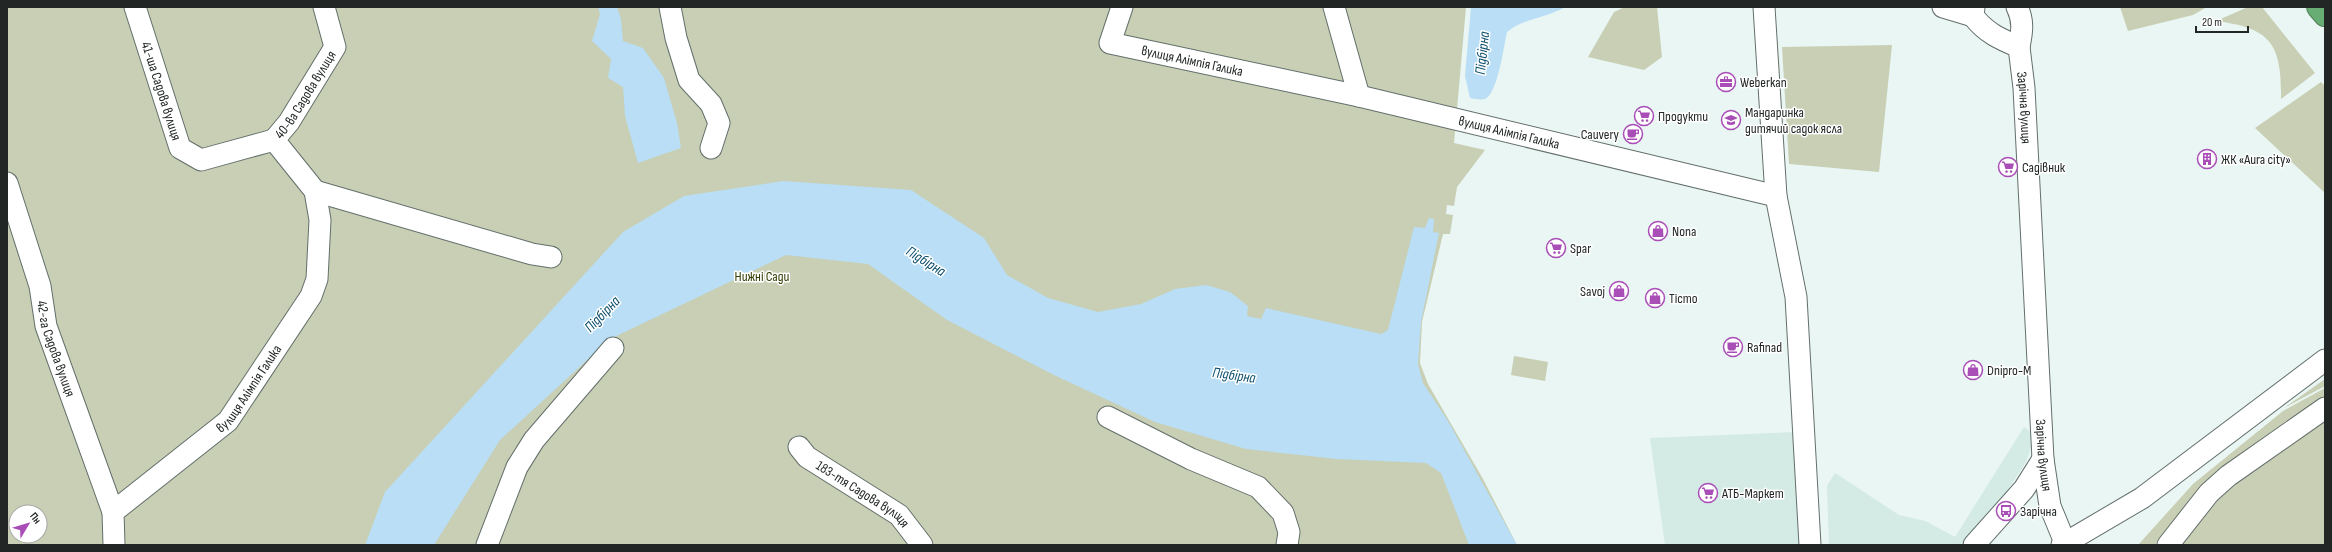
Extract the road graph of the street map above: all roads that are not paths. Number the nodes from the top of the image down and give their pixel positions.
1 (135, 7) edge
2 (324, 7) edge
3 (670, 7) edge
4 (1122, 7) edge
5 (1334, 7) edge
6 (1764, 7) edge
7 (1943, 7) edge
8 (2017, 7) edge
9 (2318, 7) edge
10 (1973, 12) edge
11 (2325, 15) edge
12 (2019, 47) junction
13 (1359, 96) junction
14 (274, 140) junction
15 (711, 148) dead end
16 (7, 183) edge
17 (315, 191) junction
18 (1776, 196) junction
19 (551, 257) dead end
20 (613, 348) dead end
21 (2325, 360) edge
22 (2325, 408) edge
23 (1108, 417) dead end
24 (799, 447) dead end
25 (2043, 458) junction
26 (113, 512) junction
27 (114, 545) edge
28 (487, 545) edge
29 (922, 545) edge
30 (1287, 545) edge
31 (1810, 545) edge
32 (1974, 545) edge
33 (2066, 545) edge
34 (2168, 545) edge

1 - 14 street, 41-ша Садова вулиця
2 - 14 street, 40-ва Садова вулиця
3 - 15 street
4 - 13 street, вулиця Алімпія Галика
5 - 13 street
6 - 18 street
7 - 10 street
8 - 12 street, Зарічна вулиця
9 - 11 highway
10 - 12 street
12 - 25 street, Зарічна вулиця
13 - 18 street, вулиця Алімпія Галика
14 - 17 street, 40-ва Садова вулиця
16 - 26 street, 42-га Садова вулиця
17 - 19 street
17 - 26 street, вулиця Алімпія Галика
18 - 31 street
20 - 28 street
21 - 33 street, Зарічна вулиця
22 - 34 street
23 - 30 street
24 - 29 street, 183-тя Садова вулиця
25 - 32 street
25 - 33 street, Зарічна вулиця
26 - 27 street

